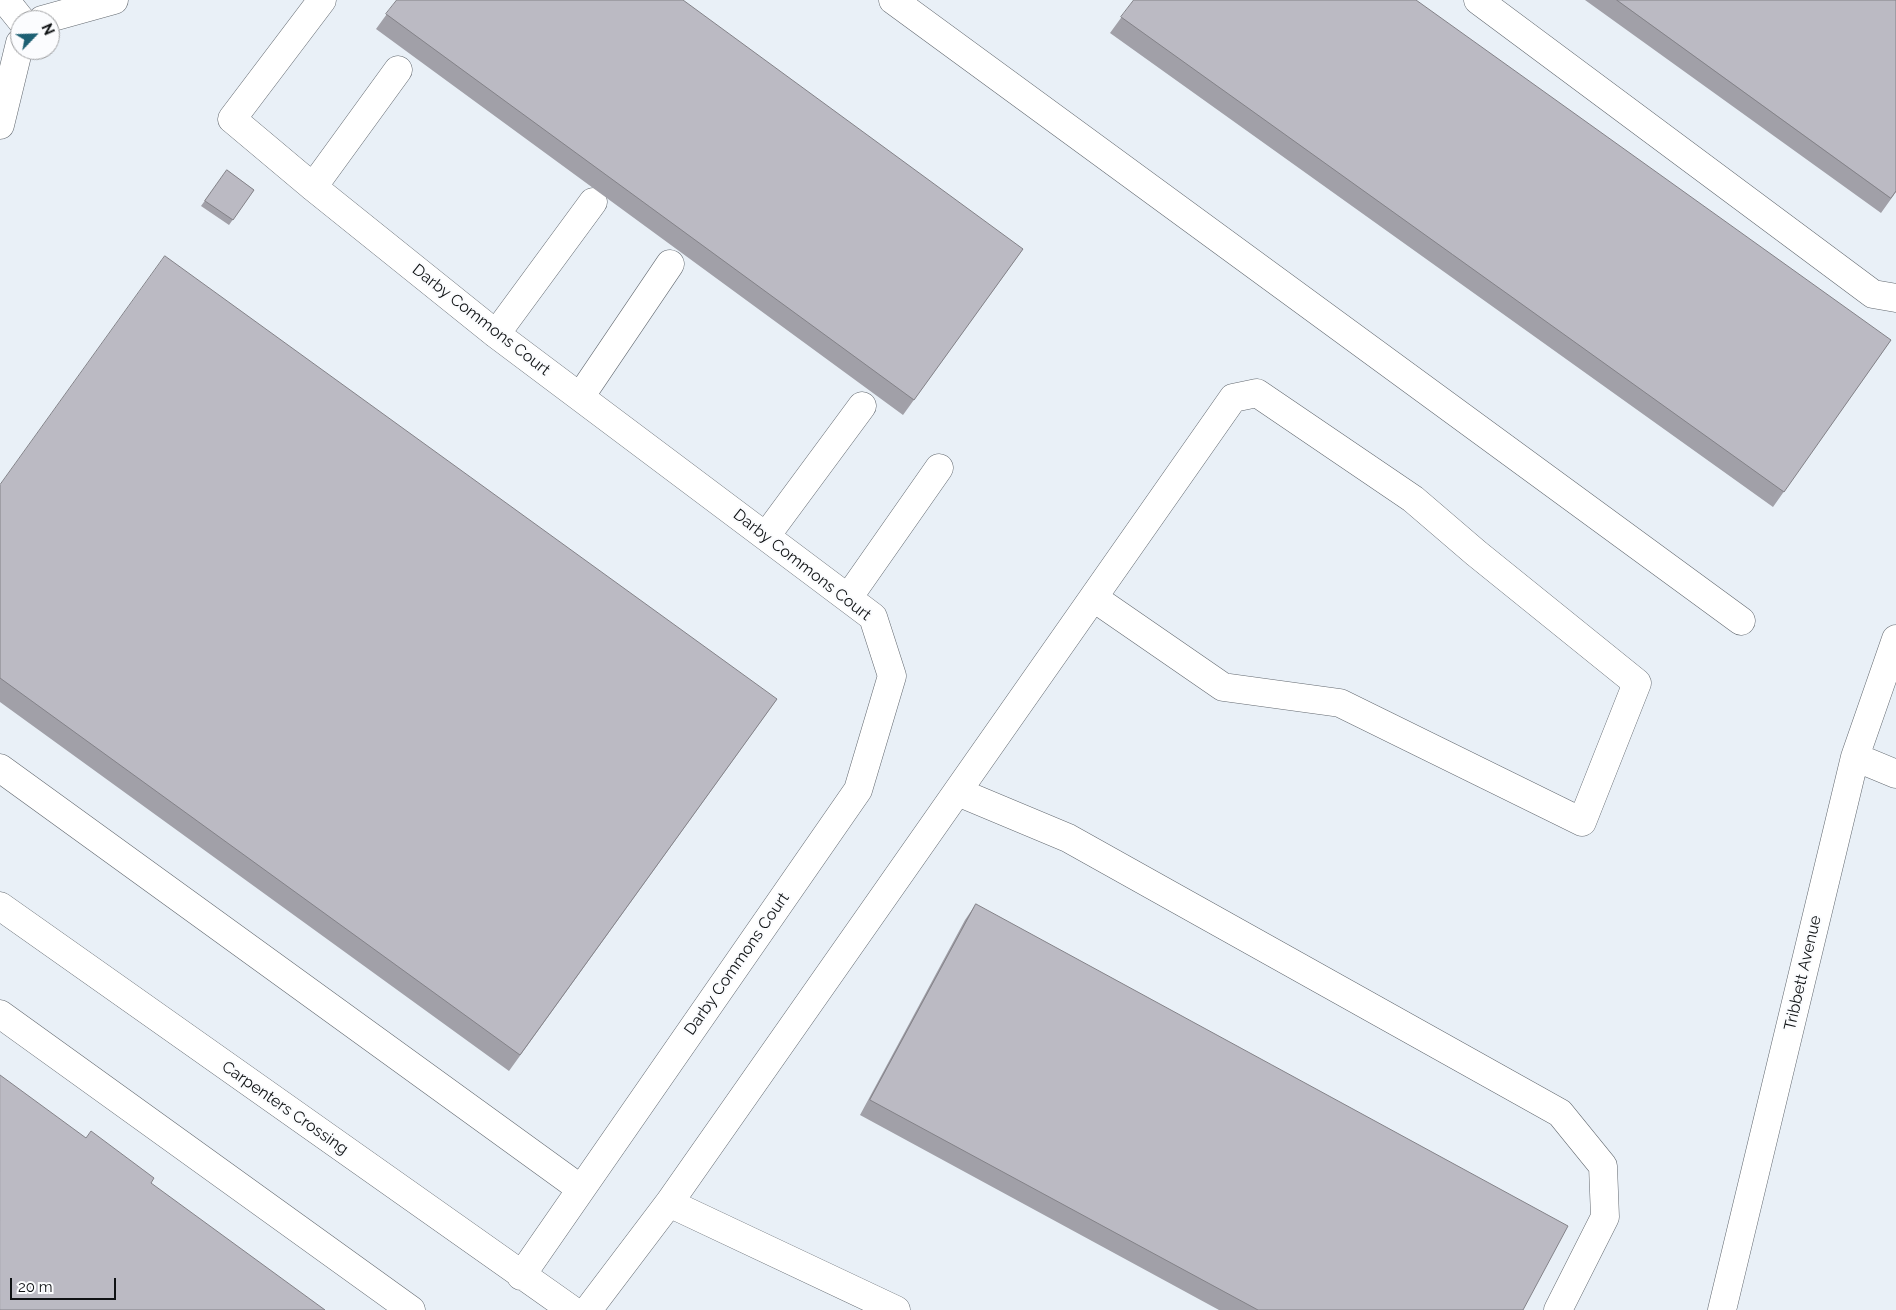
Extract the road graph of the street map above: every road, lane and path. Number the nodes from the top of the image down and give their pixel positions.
1 (5, 0) edge
2 (114, 0) edge
3 (322, 0) edge
4 (893, 0) edge
5 (1478, 0) edge
6 (13, 10) edge
7 (60, 15) edge
8 (16, 60) edge
9 (398, 70) dead end
10 (0, 125) edge
11 (313, 187) junction
12 (593, 202) dead end
13 (670, 264) dead end
14 (1896, 298) edge
15 (496, 334) junction
16 (580, 397) junction
17 (862, 406) dead end
18 (939, 468) dead end
19 (766, 536) junction
20 (848, 598) junction
21 (1094, 598) junction
22 (1741, 621) dead end
23 (1896, 639) edge
24 (1855, 757) junction
25 (0, 768) edge
26 (1896, 774) edge
27 (958, 792) junction
28 (0, 906) edge
29 (0, 1014) edge
30 (581, 1189) junction
31 (669, 1203) junction
32 (521, 1276) junction
33 (411, 1310) edge
34 (572, 1310) edge
35 (588, 1310) edge
36 (896, 1310) edge
37 (1558, 1310) edge
38 (1722, 1310) edge

1 - 6 street
2 - 7 street
3 - 11 street, Darby Commons Court
4 - 22 street
5 - 14 street
8 - 10 street
9 - 11 street
11 - 15 street, Darby Commons Court
12 - 15 street
13 - 16 street
15 - 16 street, Darby Commons Court
16 - 19 street, Darby Commons Court
17 - 19 street
18 - 20 street
19 - 20 street, Darby Commons Court
20 - 30 street, Darby Commons Court
21 - 21 street
21 - 27 street
23 - 24 street, Tribbett Avenue
24 - 26 street
24 - 38 street, Tribbett Avenue
25 - 30 street
27 - 31 street
27 - 37 street
28 - 32 street, Carpenters Crossing
29 - 33 street
30 - 32 street, Darby Commons Court
31 - 35 street
31 - 36 street
32 - 34 street, Carpenters Crossing

